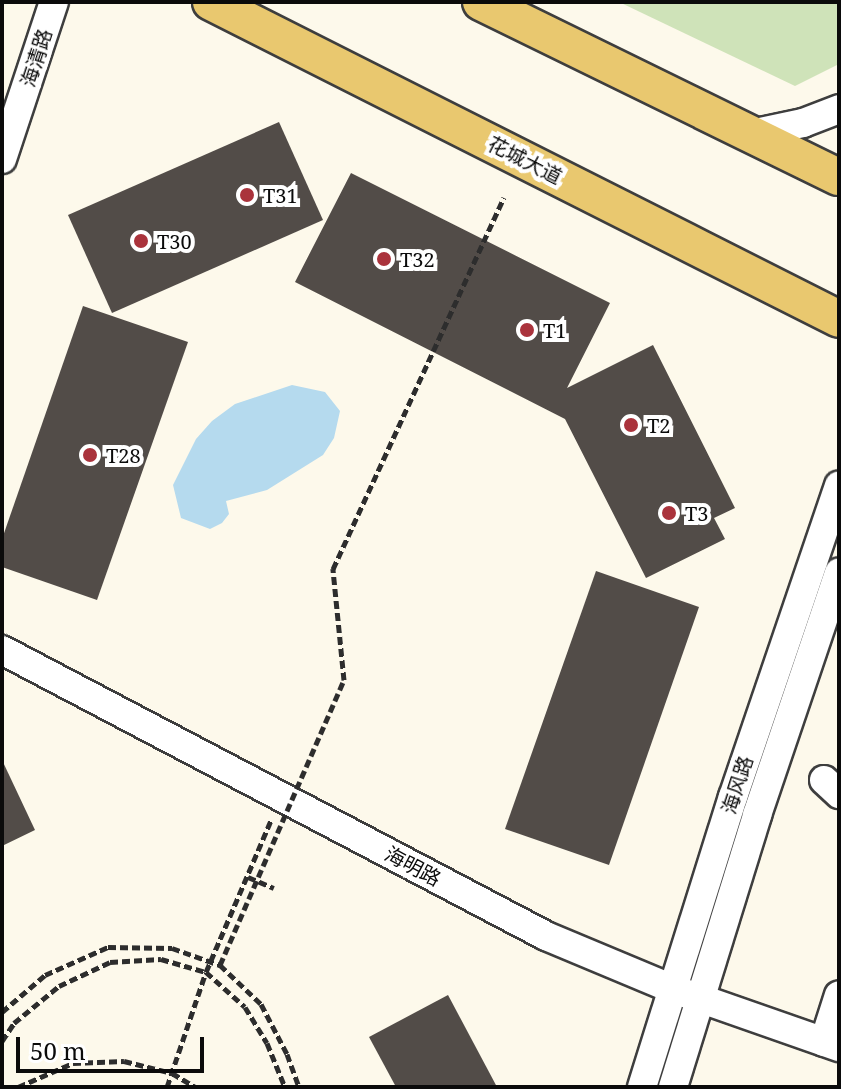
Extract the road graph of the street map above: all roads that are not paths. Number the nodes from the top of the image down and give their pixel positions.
1 (54, 2) edge
2 (211, 2) edge
3 (481, 2) edge
4 (839, 109) edge
5 (751, 134) junction
6 (2, 159) edge
7 (839, 177) edge
8 (839, 319) edge
9 (839, 486) edge
10 (839, 573) edge
11 (2, 650) edge
12 (673, 989) junction
13 (839, 995) edge
14 (700, 999) junction
15 (831, 1045) edge
16 (642, 1087) edge
17 (673, 1087) edge

1 - 6 street, 海清路
2 - 8 main road, 花城大道
3 - 5 main road
4 - 5 street
5 - 7 main road
9 - 12 street, 海风路
10 - 14 street, 海风路
11 - 12 street, 海明路
12 - 14 street, 海明路
12 - 16 street, 海风路
13 - 15 street
14 - 15 street, 海明路
14 - 17 street, 海风路

